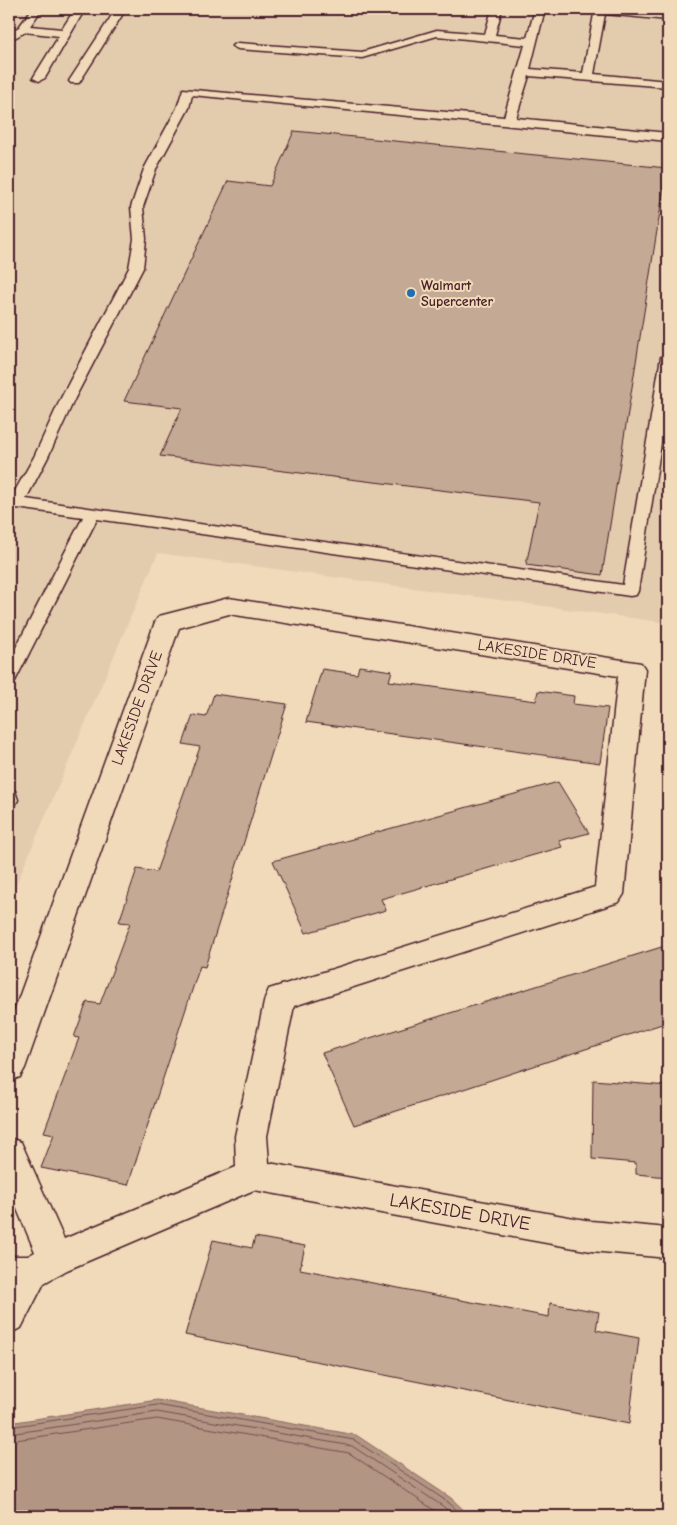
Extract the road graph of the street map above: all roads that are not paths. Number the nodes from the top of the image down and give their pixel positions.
1 (37, 9) edge
2 (80, 9) edge
3 (121, 9) edge
4 (497, 9) edge
5 (540, 9) edge
6 (668, 17) edge
7 (23, 29) junction
8 (66, 33) junction
9 (9, 38) edge
10 (490, 38) junction
11 (532, 42) junction
12 (238, 46) dead end
13 (524, 72) junction
14 (39, 78) dead end
15 (588, 78) junction
16 (75, 81) dead end
17 (668, 84) edge
18 (509, 121) junction
19 (668, 137) edge
20 (668, 357) edge
21 (12, 502) edge
22 (92, 513) junction
23 (9, 677) edge
24 (9, 796) edge
25 (9, 800) edge
26 (9, 1068) edge
27 (9, 1152) edge
28 (253, 1175) junction
29 (668, 1243) edge
30 (32, 1268) edge
31 (9, 1317) edge

1 - 7 lane
2 - 8 lane
3 - 16 lane
4 - 10 lane
5 - 11 lane
6 - 15 lane
7 - 8 lane
7 - 9 lane
8 - 14 lane
10 - 11 lane
10 - 12 lane
11 - 13 lane
13 - 15 lane
13 - 18 lane
15 - 17 lane
18 - 19 lane
18 - 21 lane
20 - 22 lane
21 - 22 lane
22 - 23 lane
24 - 25 lane
26 - 28 street, LAKESIDE DRIVE
27 - 30 street
28 - 29 street, LAKESIDE DRIVE
28 - 30 street
30 - 31 street

